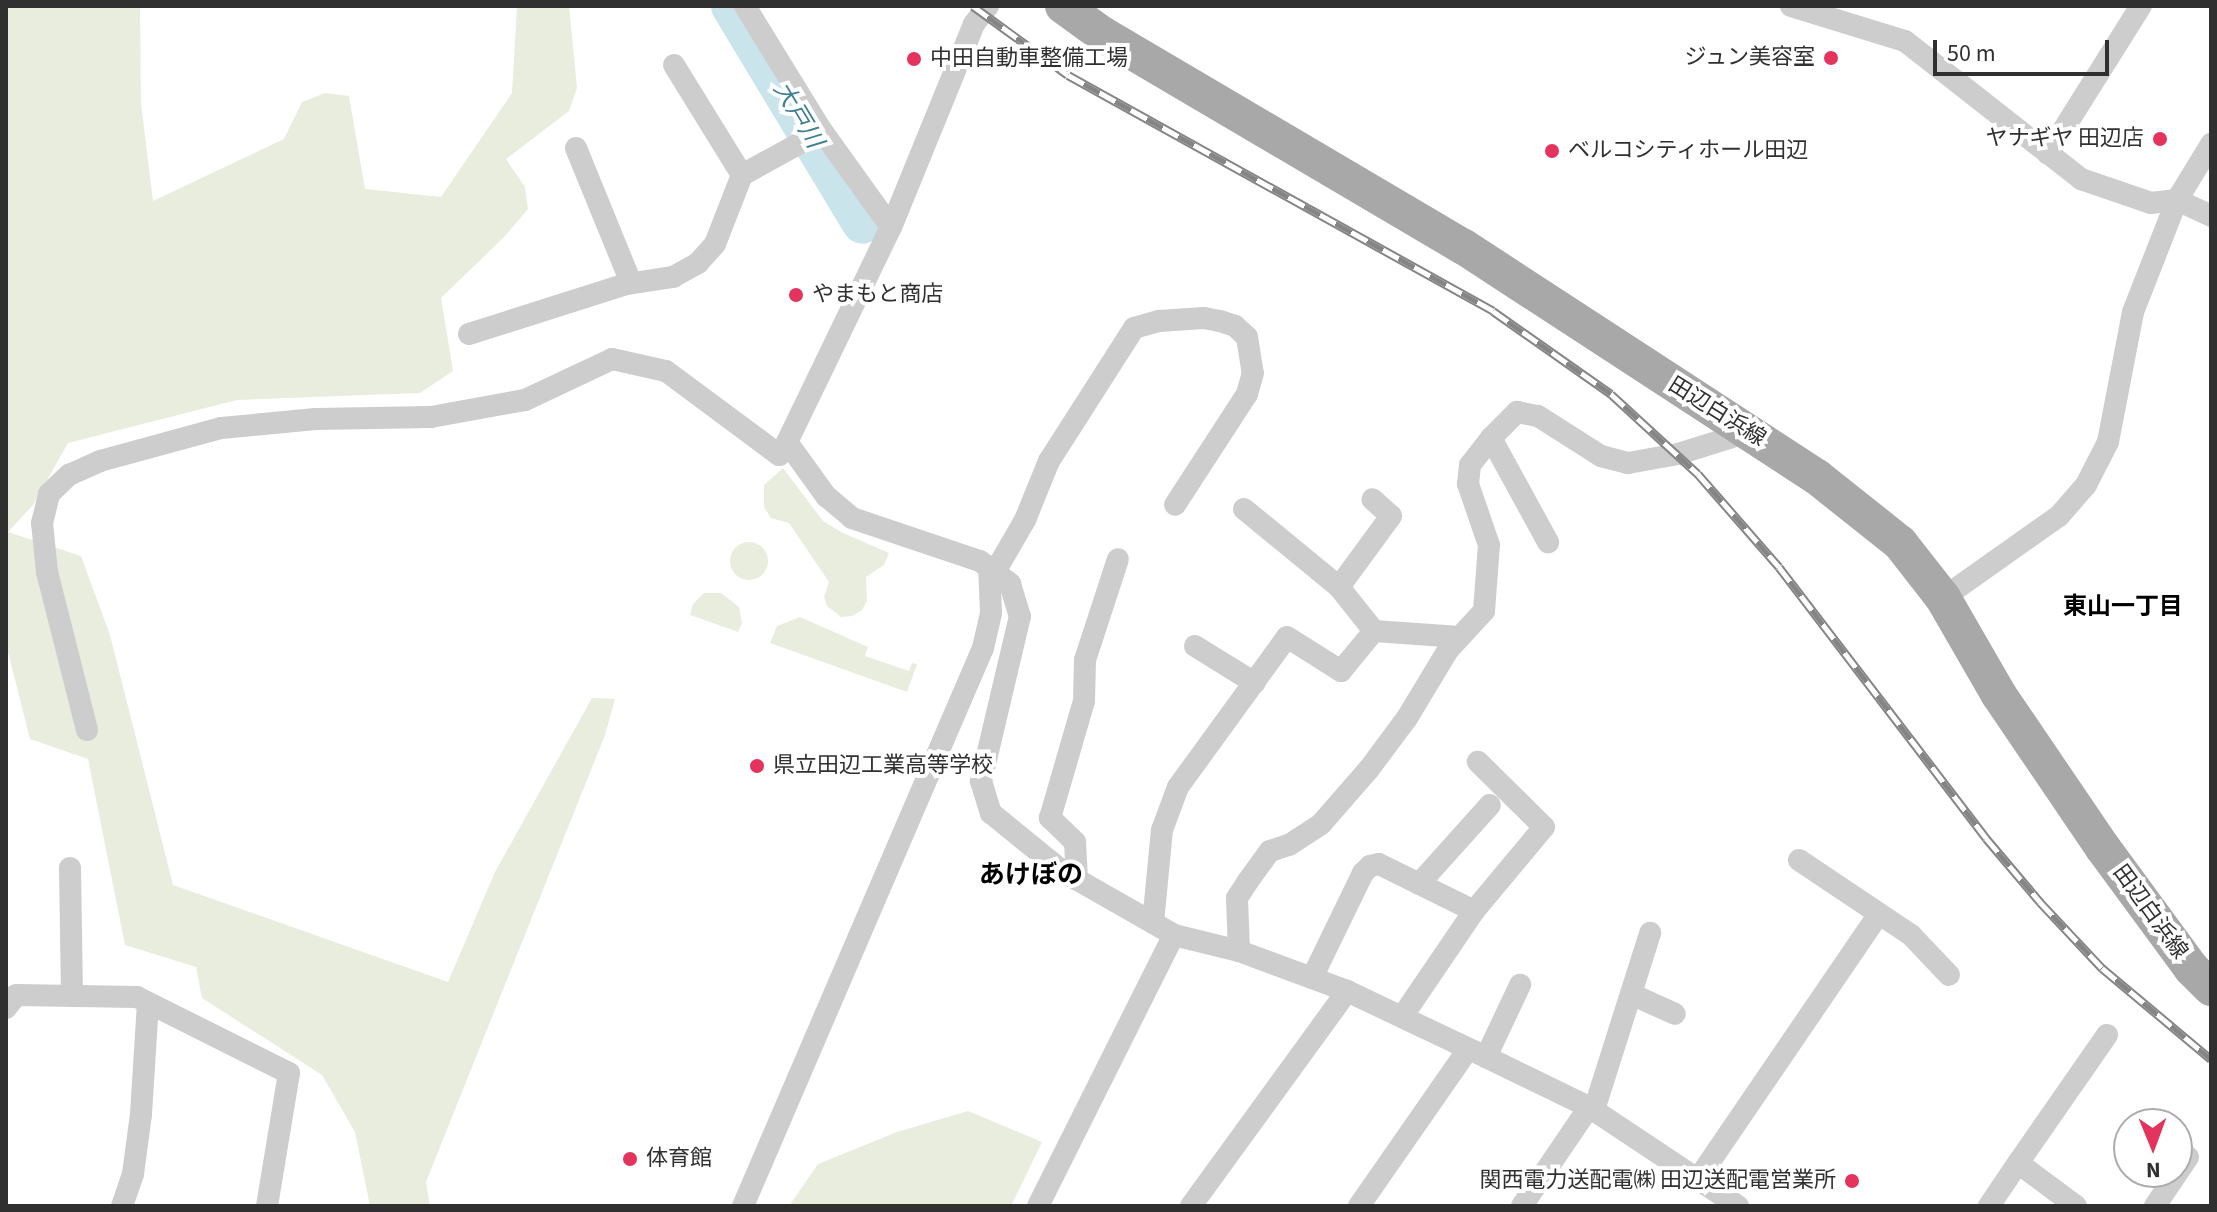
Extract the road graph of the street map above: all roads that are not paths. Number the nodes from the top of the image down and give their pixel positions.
1 (745, 6) edge
2 (988, 6) edge
3 (1063, 6) edge
4 (1791, 6) edge
5 (2141, 6) edge
6 (674, 65) dead end
7 (816, 135) junction
8 (2211, 144) edge
9 (576, 148) dead end
10 (2048, 154) junction
11 (742, 175) junction
12 (2177, 200) junction
13 (2211, 216) edge
14 (891, 227) junction
15 (631, 283) junction
16 (469, 334) dead end
17 (1748, 432) junction
18 (1491, 438) junction
19 (779, 455) dead end
20 (1372, 499) dead end
21 (1175, 505) dead end
22 (1244, 509) dead end
23 (1548, 542) dead end
24 (1118, 559) dead end
25 (993, 568) junction
26 (1339, 587) junction
27 (1943, 598) junction
28 (1374, 631) junction
29 (1460, 637) junction
30 (1195, 646) dead end
31 (1255, 683) junction
32 (87, 730) dead end
33 (1478, 762) dead end
34 (1490, 805) dead end
35 (1799, 860) dead end
36 (70, 868) dead end
37 (1077, 880) junction
38 (1419, 884) junction
39 (1474, 911) junction
40 (1878, 915) junction
41 (1153, 923) junction
42 (1650, 933) dead end
43 (1174, 935) junction
44 (1239, 951) junction
45 (1949, 975) dead end
46 (1312, 978) junction
47 (1520, 985) dead end
48 (2211, 988) edge
49 (1347, 991) junction
50 (1631, 994) junction
51 (72, 996) junction
52 (148, 1003) junction
53 (6, 1008) edge
54 (1675, 1014) dead end
55 (1402, 1017) junction
56 (2107, 1035) dead end
57 (1477, 1053) junction
58 (1591, 1109) junction
59 (2018, 1163) junction
60 (1698, 1179) junction
61 (2167, 1188) edge
62 (122, 1206) edge
63 (267, 1206) edge
64 (743, 1206) edge
65 (1038, 1206) edge
66 (1191, 1206) edge
67 (1359, 1206) edge
68 (1522, 1206) edge
69 (1738, 1206) edge
70 (1989, 1206) edge
71 (2076, 1206) edge
72 (2155, 1206) edge

1 - 7 street
2 - 14 street
3 - 17 main road, 田辺白浜線
4 - 10 street
5 - 10 street
6 - 11 street
7 - 11 street
7 - 14 street
8 - 12 street
9 - 15 street
10 - 12 street
11 - 15 street
12 - 13 street
12 - 27 street
14 - 25 street
15 - 16 street
17 - 18 street
17 - 27 main road, 田辺白浜線
18 - 23 street
18 - 29 street
19 - 32 street
20 - 26 street
21 - 25 street
22 - 26 street
24 - 37 street
25 - 37 street
25 - 64 street
26 - 28 street
27 - 48 main road, 田辺白浜線
28 - 29 street
28 - 31 street
29 - 44 street
30 - 31 street
31 - 41 street
33 - 39 street
34 - 38 street
35 - 40 street
36 - 51 street
37 - 41 street
38 - 39 street
38 - 46 street
39 - 55 street
40 - 45 street
40 - 60 street
41 - 43 street
42 - 50 street
43 - 44 street
43 - 65 street
44 - 46 street
46 - 49 street
47 - 57 street
49 - 55 street
49 - 66 street
50 - 54 street
50 - 58 street
51 - 52 street
51 - 53 street
52 - 62 street
52 - 63 street
55 - 57 street
56 - 59 street
57 - 58 street
57 - 67 street
58 - 60 street
58 - 68 street
59 - 70 street
59 - 71 street
60 - 69 street
61 - 72 street

